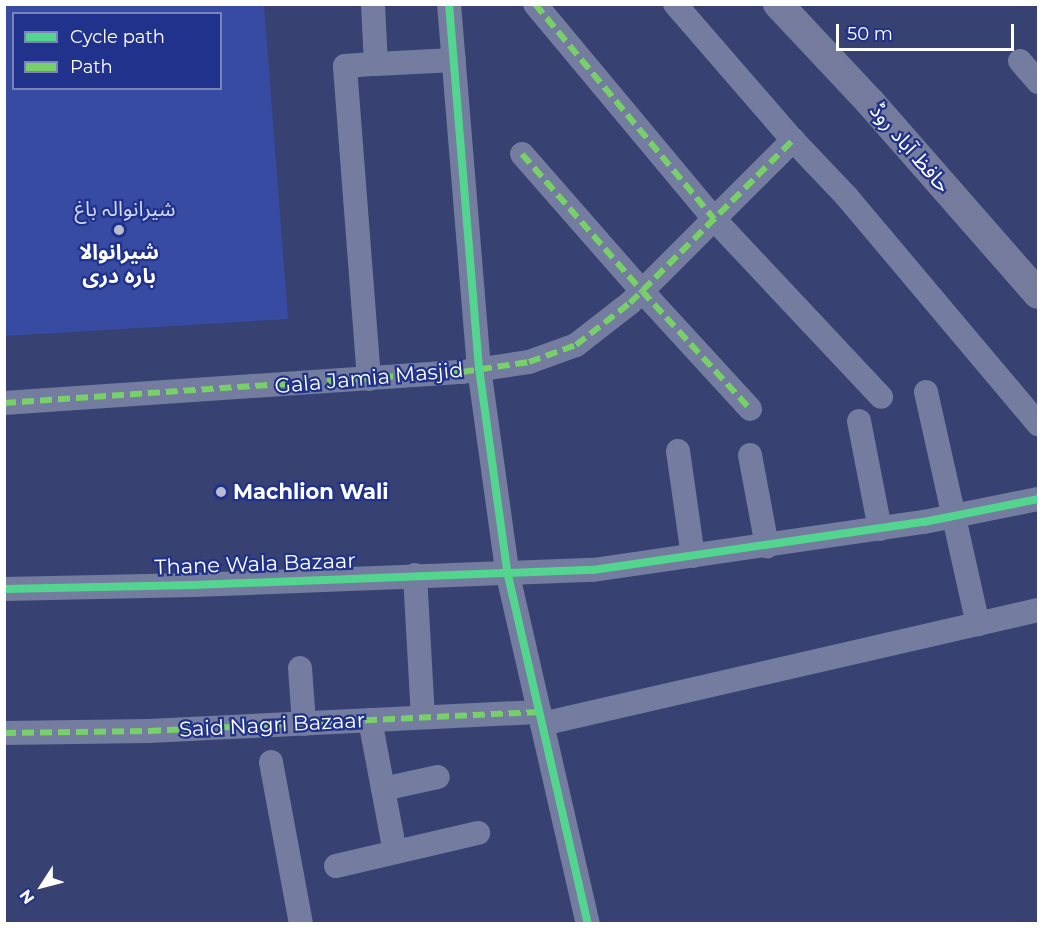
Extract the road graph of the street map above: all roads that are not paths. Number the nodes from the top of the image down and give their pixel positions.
1 (373, 4) edge
2 (449, 4) edge
3 (535, 4) edge
4 (675, 4) edge
5 (778, 4) edge
6 (454, 60) junction
7 (1020, 61) dead end
8 (376, 64) junction
9 (1038, 81) edge
10 (793, 140) junction
11 (522, 154) dead end
12 (714, 219) junction
13 (642, 291) junction
14 (1038, 294) edge
15 (479, 368) junction
16 (369, 379) junction
17 (926, 392) dead end
18 (881, 397) dead end
19 (4, 403) edge
20 (750, 409) dead end
21 (859, 421) dead end
22 (1038, 424) edge
23 (678, 451) dead end
24 (750, 455) dead end
25 (1038, 499) edge
26 (952, 516) junction
27 (880, 529) junction
28 (767, 546) junction
29 (693, 556) junction
30 (507, 571) junction
31 (415, 575) junction
32 (4, 589) edge
33 (1038, 610) edge
34 (978, 624) junction
35 (300, 668) dead end
36 (423, 717) junction
37 (541, 718) junction
38 (370, 720) junction
39 (304, 724) junction
40 (4, 733) edge
41 (271, 762) dead end
42 (438, 777) dead end
43 (383, 789) junction
44 (478, 833) dead end
45 (395, 852) junction
46 (336, 866) dead end
47 (301, 924) edge
48 (588, 924) edge

1 - 8 street
2 - 6 street
3 - 12 street
4 - 10 street
5 - 14 main road, حافظ آباد روڈ
6 - 8 street
6 - 15 street
7 - 9 street
8 - 16 street
10 - 12 street, Gala Jamia Masjid
10 - 22 street
11 - 13 street
12 - 13 street, Gala Jamia Masjid
12 - 18 street
13 - 15 street, Gala Jamia Masjid
13 - 20 street
15 - 16 street, Gala Jamia Masjid
15 - 30 street
16 - 19 street, Gala Jamia Masjid
17 - 26 street
21 - 27 street
23 - 29 street
24 - 28 street
25 - 26 street, Thane Wala Bazaar
26 - 27 street, Thane Wala Bazaar
26 - 34 street
27 - 28 street, Thane Wala Bazaar
28 - 29 street, Thane Wala Bazaar
29 - 30 street, Thane Wala Bazaar
30 - 31 street, Thane Wala Bazaar
30 - 37 street
31 - 32 street, Thane Wala Bazaar
31 - 36 street
33 - 34 street, Said Nagri Bazaar
34 - 37 street, Said Nagri Bazaar
35 - 39 street
36 - 37 street, Said Nagri Bazaar
36 - 38 street, Said Nagri Bazaar
37 - 48 street
38 - 39 street, Said Nagri Bazaar
38 - 43 street
39 - 40 street, Said Nagri Bazaar
41 - 47 street
42 - 43 street
43 - 45 street
44 - 45 street
45 - 46 street

